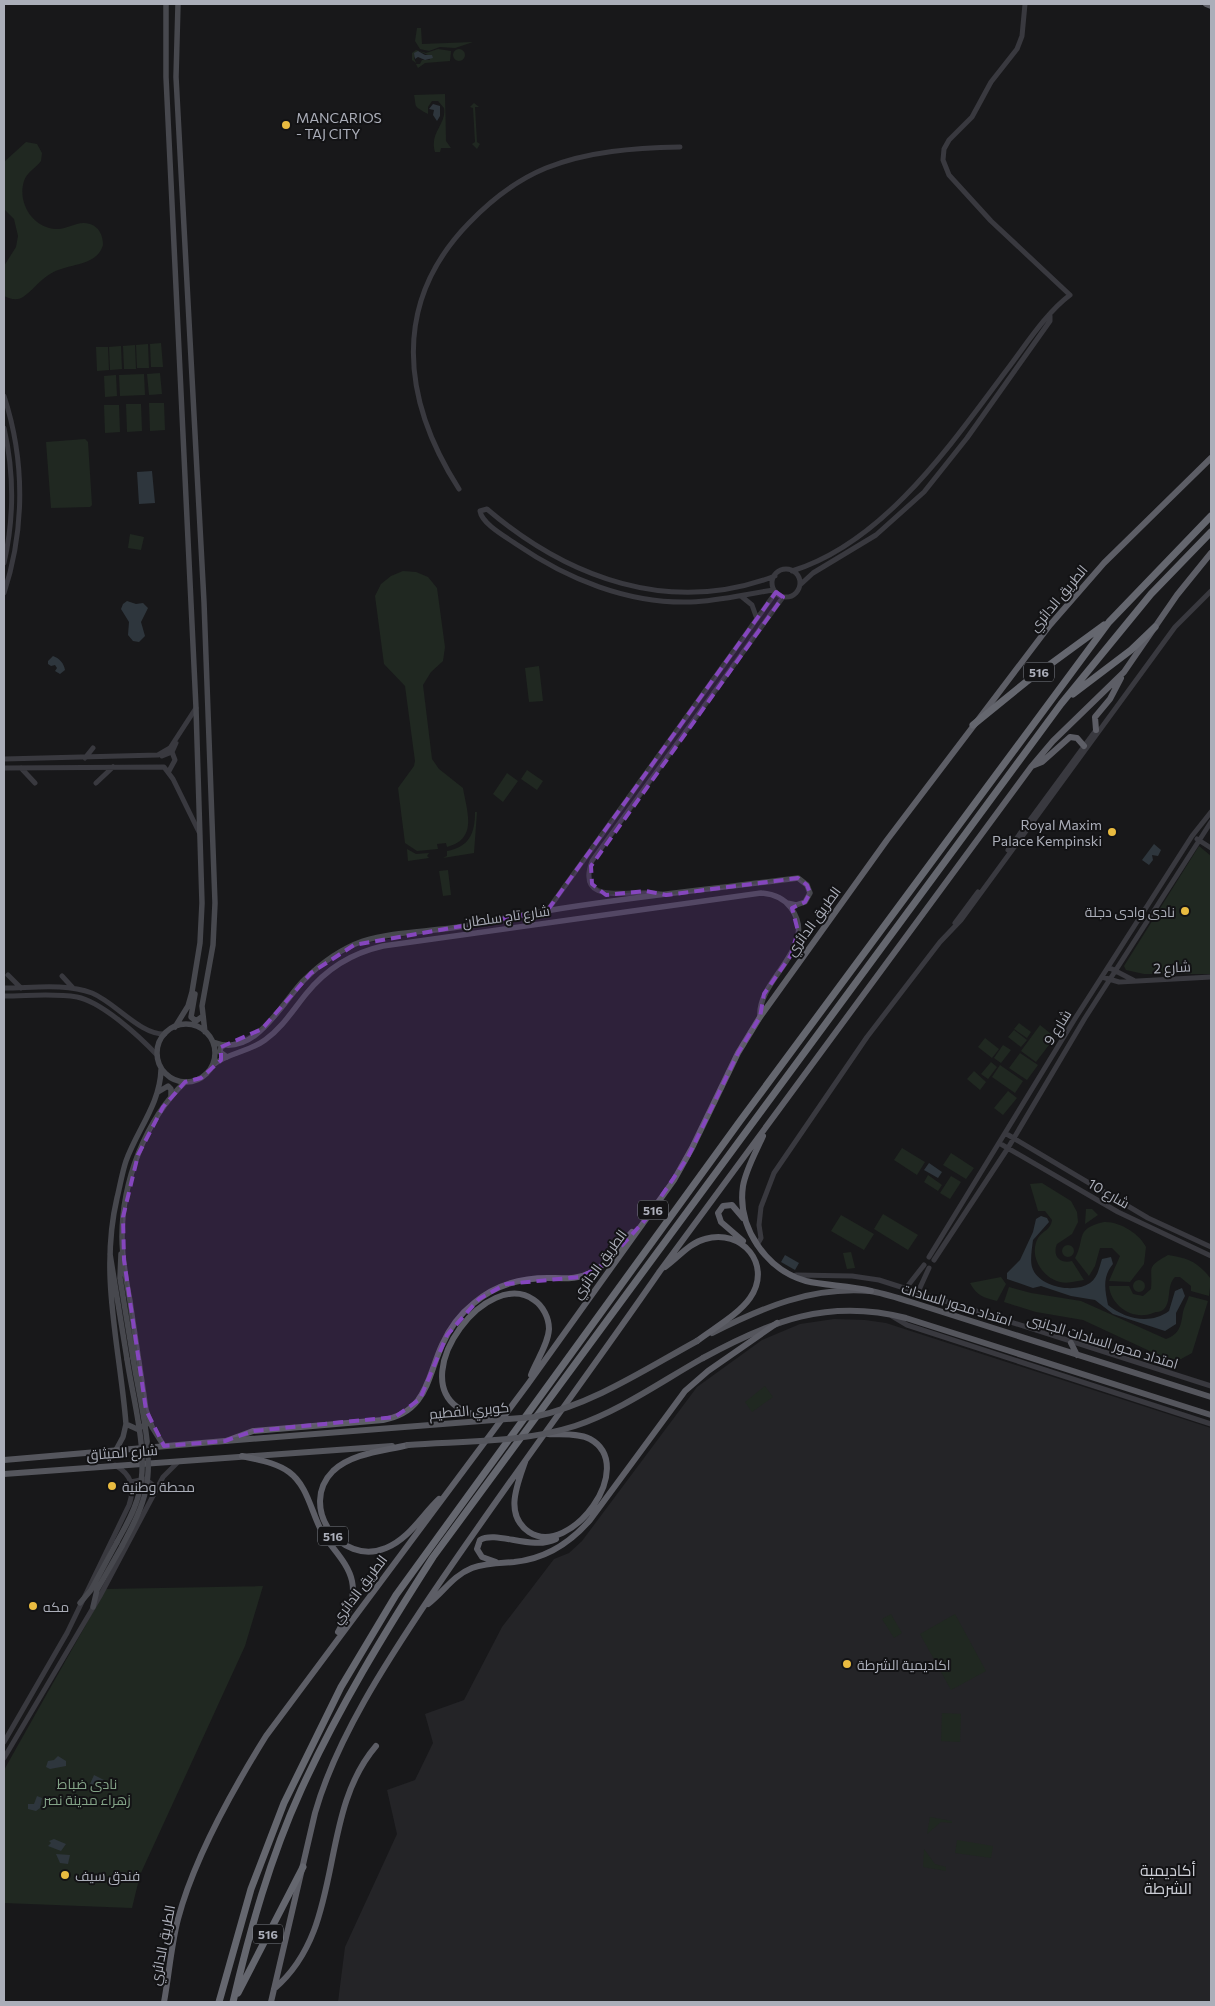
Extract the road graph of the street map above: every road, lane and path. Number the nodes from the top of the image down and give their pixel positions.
1 (166, 4) edge
2 (178, 4) edge
3 (1025, 4) edge
4 (1206, 4) edge
5 (1211, 6) edge
6 (680, 147) dead end
7 (1050, 316) junction
8 (4, 396) edge
9 (4, 428) edge
10 (1211, 458) edge
11 (459, 489) dead end
12 (1211, 516) edge
13 (11, 517) junction
14 (19, 518) junction
15 (1211, 532) edge
16 (1211, 553) edge
17 (4, 563) edge
18 (792, 571) junction
19 (775, 576) junction
20 (800, 585) junction
21 (775, 591) junction
22 (1211, 592) edge
23 (4, 593) edge
24 (742, 596) junction
25 (783, 596) junction
26 (757, 619) junction
27 (1109, 622) junction
28 (1155, 627) junction
29 (1124, 672) junction
30 (1061, 704) junction
31 (196, 708) junction
32 (1114, 709) junction
33 (973, 725) junction
34 (1096, 730) junction
35 (176, 738) junction
36 (1084, 746) junction
37 (93, 748) dead end
38 (172, 752) junction
39 (154, 755) junction
40 (144, 756) junction
41 (85, 758) junction
42 (4, 759) edge
43 (143, 766) junction
44 (113, 767) junction
45 (1031, 767) junction
46 (4, 768) edge
47 (21, 768) junction
48 (169, 771) junction
49 (35, 783) dead end
50 (96, 784) dead end
51 (1211, 812) edge
52 (1211, 822) edge
53 (1028, 826) junction
54 (199, 832) junction
55 (1192, 836) junction
56 (1198, 840) junction
57 (1211, 848) edge
58 (666, 896) junction
59 (786, 902) junction
60 (547, 910) junction
61 (1119, 950) junction
62 (1126, 954) junction
63 (1108, 967) junction
64 (1116, 972) junction
65 (8, 975) dead end
66 (62, 976) dead end
67 (1102, 977) junction
68 (1211, 977) edge
69 (1134, 980) junction
70 (1110, 981) junction
71 (194, 984) junction
72 (4, 988) edge
73 (21, 988) junction
74 (53, 988) junction
75 (73, 988) junction
76 (53, 995) junction
77 (4, 996) edge
78 (203, 1016) junction
79 (760, 1017) junction
80 (1076, 1017) junction
81 (134, 1021) junction
82 (1084, 1022) junction
83 (175, 1026) junction
84 (128, 1029) junction
85 (205, 1032) junction
86 (164, 1034) junction
87 (213, 1042) junction
88 (225, 1045) junction
89 (157, 1055) junction
90 (227, 1058) junction
91 (213, 1065) junction
92 (161, 1070) junction
93 (185, 1082) junction
94 (158, 1092) junction
95 (171, 1096) junction
96 (768, 1123) junction
97 (1004, 1134) junction
98 (1014, 1139) junction
99 (999, 1143) junction
100 (1008, 1148) junction
101 (978, 1176) junction
102 (986, 1181) junction
103 (646, 1220) junction
104 (745, 1221) junction
105 (757, 1245) junction
106 (747, 1247) junction
107 (1211, 1247) edge
108 (122, 1248) junction
109 (109, 1250) junction
110 (1211, 1256) edge
111 (660, 1271) junction
112 (785, 1272) junction
113 (906, 1288) junction
114 (870, 1291) junction
115 (918, 1292) junction
116 (888, 1313) junction
117 (777, 1323) junction
118 (697, 1341) junction
119 (1071, 1343) junction
120 (1077, 1355) junction
121 (130, 1358) junction
122 (528, 1384) junction
123 (1211, 1386) edge
124 (1211, 1397) edge
125 (1211, 1415) edge
126 (497, 1420) junction
127 (150, 1421) junction
128 (126, 1424) junction
129 (1211, 1424) edge
130 (545, 1433) junction
131 (225, 1441) junction
132 (408, 1445) junction
133 (164, 1446) junction
134 (116, 1450) junction
135 (242, 1456) junction
136 (526, 1456) junction
137 (4, 1460) edge
138 (182, 1460) junction
139 (114, 1465) junction
140 (4, 1474) edge
141 (131, 1482) junction
142 (452, 1486) junction
143 (157, 1488) junction
144 (563, 1534) junction
145 (119, 1544) junction
146 (499, 1563) junction
147 (80, 1603) junction
148 (93, 1607) junction
149 (423, 1608) junction
150 (321, 1660) junction
151 (36, 1686) junction
152 (44, 1690) junction
153 (4, 1742) edge
154 (376, 1746) dead end
155 (4, 1758) edge
156 (303, 1866) junction
157 (274, 1990) junction
158 (164, 2002) edge
159 (219, 2002) edge
160 (233, 2002) edge
161 (271, 2002) edge

1 - 31 main road
2 - 78 main road
3 - 7 street
4 - 5 highway
6 - 11 street
7 - 18 street
7 - 20 street
8 - 14 street
9 - 13 street
10 - 33 highway, الطريق الدائري / 516
12 - 27 highway, الطريق الدائري / 516
13 - 14 street
13 - 17 street
14 - 23 street
15 - 30 highway, 516
16 - 28 highway, 516
18 - 19 street
18 - 20 street
19 - 21 street
19 - 24 street
20 - 25 street
21 - 24 street
21 - 25 street
21 - 26 street
22 - 32 street
24 - 26 street
25 - 58 street
26 - 60 street
27 - 33 highway, 516
27 - 159 highway, الطريق الدائري / 516
28 - 29 highway, 516
28 - 30 highway, 516
29 - 34 highway
29 - 45 highway, 516
30 - 160 highway, 516
31 - 35 street
31 - 54 main road
32 - 34 street
32 - 53 street
33 - 79 highway, الطريق الدائري / 516
34 - 36 street
35 - 38 street
35 - 39 street
36 - 45 highway
36 - 53 street
37 - 41 street
38 - 39 street
38 - 48 street
39 - 40 street
40 - 41 street
40 - 43 street
41 - 42 street
43 - 44 street
43 - 48 street
44 - 47 street
44 - 50 street
45 - 96 highway, 516
46 - 47 street
47 - 49 street
48 - 54 street
51 - 55 street, شارع 9
52 - 56 street, شارع 9
53 - 105 street
54 - 71 main road
55 - 56 street
55 - 61 street, شارع 9
56 - 57 street
56 - 62 street, شارع 9
58 - 59 main road, شارع تاج سلطان
58 - 60 main road, شارع تاج سلطان
59 - 79 main road
59 - 90 main road, شارع تاج سلطان
60 - 88 main road, شارع تاج سلطان
61 - 62 street
61 - 63 street, شارع 9
62 - 64 street, شارع 9
63 - 64 street, شارع 2
63 - 67 street, شارع 9
64 - 69 street, شارع 2
64 - 70 street, شارع 9
65 - 73 street
66 - 75 street
67 - 70 street, شارع 2
67 - 80 street, شارع 9
68 - 69 street, شارع 2
69 - 70 street, شارع 2
70 - 82 street, شارع 9
71 - 78 main road
71 - 83 main road
72 - 73 street
73 - 74 street
74 - 75 street
74 - 76 street
75 - 81 street
76 - 77 street
76 - 84 street
78 - 85 main road
79 - 103 highway, الطريق الدائري / 516
80 - 82 street
80 - 97 street, شارع 9
81 - 84 street
81 - 86 street
82 - 98 street, شارع 9
83 - 85 main road
83 - 86 main road
84 - 89 street
85 - 87 main road
86 - 89 main road
87 - 88 main road
87 - 91 main road
88 - 90 main road
89 - 92 main road
90 - 91 main road, شارع تاج سلطان
91 - 93 main road
92 - 93 main road
92 - 94 main road
93 - 95 main road
94 - 95 main road
94 - 109 main road
95 - 108 main road
96 - 104 highway, 516
96 - 111 highway, 516
97 - 98 street, شارع 10
97 - 99 street, شارع 9
98 - 100 street, شارع 9
98 - 107 street, شارع 10
99 - 100 street, شارع 10
99 - 101 street, شارع 9
100 - 102 street, شارع 9
100 - 110 street, شارع 10
101 - 102 street
101 - 102 street, شارع 9
103 - 122 highway, الطريق الدائري / 516
103 - 131 highway, 516
104 - 105 highway, 516
104 - 106 highway
105 - 112 highway, 516
106 - 111 highway, 516
106 - 118 highway
108 - 121 main road
108 - 127 main road
109 - 121 main road
109 - 128 main road
111 - 136 highway, 516
112 - 113 street, امتداد محور السادات الجانبى
112 - 114 highway, 516
113 - 115 street, امتداد محور السادات الجانبى
113 - 115 street
114 - 118 main road, امتداد محور السادات
114 - 120 main road, امتداد محور السادات
115 - 119 street, امتداد محور السادات الجانبى
116 - 117 main road, امتداد محور السادات
116 - 125 main road, امتداد محور السادات
116 - 129 street
117 - 130 main road, امتداد محور السادات, bridge
117 - 146 highway, 516
118 - 126 main road, كوبري الفطيم, bridge
119 - 120 main road
119 - 123 street, امتداد محور السادات الجانبى
120 - 124 main road, امتداد محور السادات
121 - 145 main road, bridge
122 - 126 highway, 516
122 - 142 highway, الطريق الدائري / 516
126 - 131 main road, كوبري الفطيم, bridge
127 - 128 main road
127 - 133 main road
128 - 134 main road
130 - 132 main road, bridge
130 - 144 highway, bridge
131 - 133 main road, شارع الميثاق
132 - 135 main road
132 - 142 highway, 516
133 - 134 main road, شارع الميثاق
134 - 137 main road, شارع الميثاق
135 - 138 main road, شارع الميثاق
135 - 150 highway, 516
136 - 144 highway, 516
136 - 149 highway, 516
138 - 139 main road, شارع الميثاق
138 - 143 street
139 - 140 main road, شارع الميثاق
139 - 141 street
141 - 143 street
141 - 147 street
142 - 150 highway, الطريق الدائري / 516
143 - 148 street
144 - 146 highway
145 - 147 main road
145 - 148 main road
146 - 149 highway, 516
147 - 151 street
148 - 152 street
149 - 156 highway, 516
150 - 158 highway, الطريق الدائري / 516
151 - 152 street
151 - 153 street
152 - 155 street
154 - 157 highway
156 - 157 highway, 516
156 - 160 highway, 516
157 - 161 highway, 516

